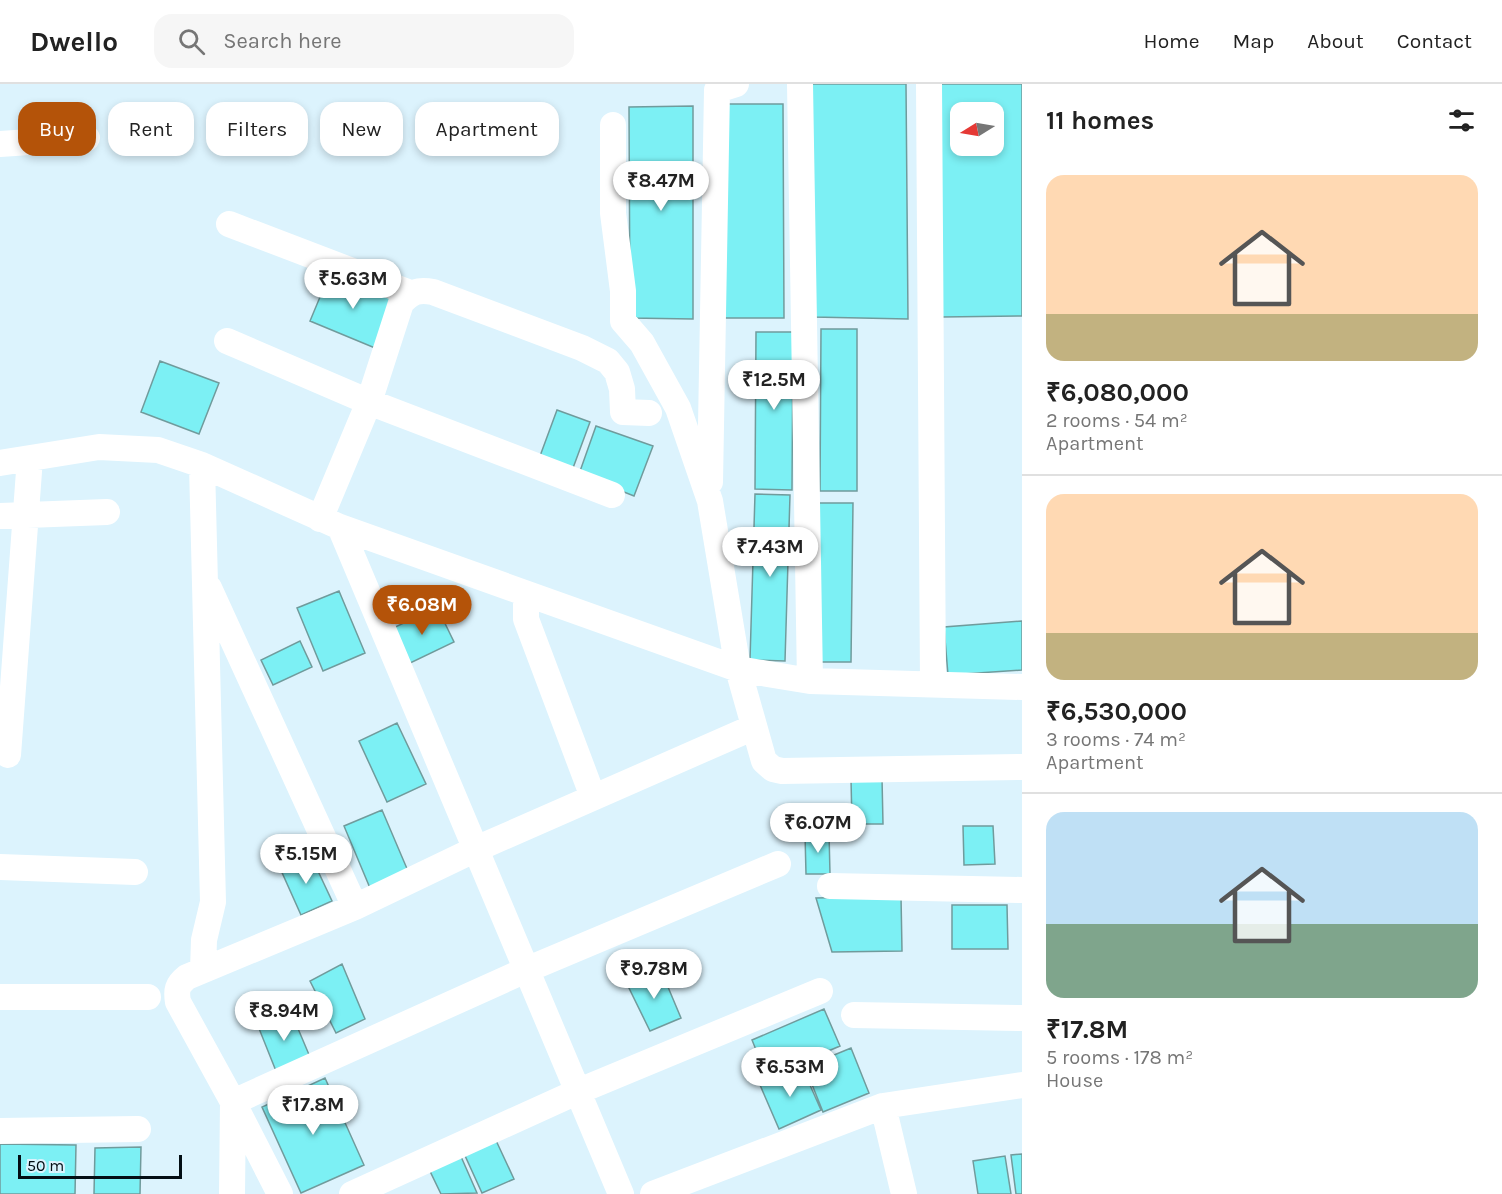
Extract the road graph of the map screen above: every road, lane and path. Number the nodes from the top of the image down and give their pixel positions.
1 (736, 84) edge
2 (800, 84) edge
3 (929, 84) edge
4 (613, 125) dead end
5 (18, 143) edge
6 (0, 144) edge
7 (229, 224) dead end
8 (410, 293) junction
9 (227, 341) dead end
10 (369, 402) junction
11 (650, 413) dead end
12 (30, 458) junction
13 (0, 463) edge
14 (202, 465) junction
15 (612, 495) dead end
16 (710, 501) junction
17 (107, 512) dead end
18 (26, 515) junction
19 (0, 516) edge
20 (330, 523) junction
21 (204, 577) junction
22 (529, 595) junction
23 (738, 669) junction
24 (810, 681) junction
25 (933, 684) junction
26 (1022, 687) edge
27 (754, 727) junction
28 (8, 756) dead end
29 (1022, 768) edge
30 (593, 798) junction
31 (476, 849) junction
32 (778, 864) dead end
33 (0, 867) edge
34 (135, 873) dead end
35 (830, 886) dead end
36 (1022, 890) edge
37 (356, 907) junction
38 (203, 970) junction
39 (526, 970) junction
40 (820, 990) dead end
41 (0, 997) edge
42 (148, 997) dead end
43 (854, 1015) dead end
44 (1022, 1018) edge
45 (1022, 1085) edge
46 (579, 1090) junction
47 (233, 1102) junction
48 (883, 1106) junction
49 (138, 1129) dead end
50 (0, 1131) edge
51 (232, 1194) edge
52 (280, 1194) edge
53 (352, 1194) edge
54 (621, 1194) edge
55 (653, 1194) edge
56 (904, 1194) edge

1 - 16 street
2 - 24 street
3 - 25 street
4 - 16 street
5 - 6 street
7 - 8 street
8 - 10 street
8 - 11 street
9 - 10 street
10 - 15 street
10 - 20 street
12 - 13 street
12 - 14 street
12 - 18 street
14 - 20 street
14 - 21 street
16 - 23 street
17 - 18 street
18 - 19 street
18 - 28 street
20 - 22 street
20 - 31 street
21 - 37 street
21 - 38 street
22 - 23 street
22 - 30 street
23 - 24 street
23 - 27 street
24 - 25 street
25 - 26 street
27 - 29 street
27 - 30 street
30 - 31 street
31 - 37 street
31 - 39 street
32 - 39 street
33 - 34 street
35 - 36 street
37 - 38 street
38 - 47 street
39 - 46 street
39 - 47 street
40 - 46 street
41 - 42 street
43 - 44 street
45 - 48 street
46 - 53 street
46 - 54 street
47 - 51 street
47 - 52 street
48 - 55 street
48 - 56 street
49 - 50 street

